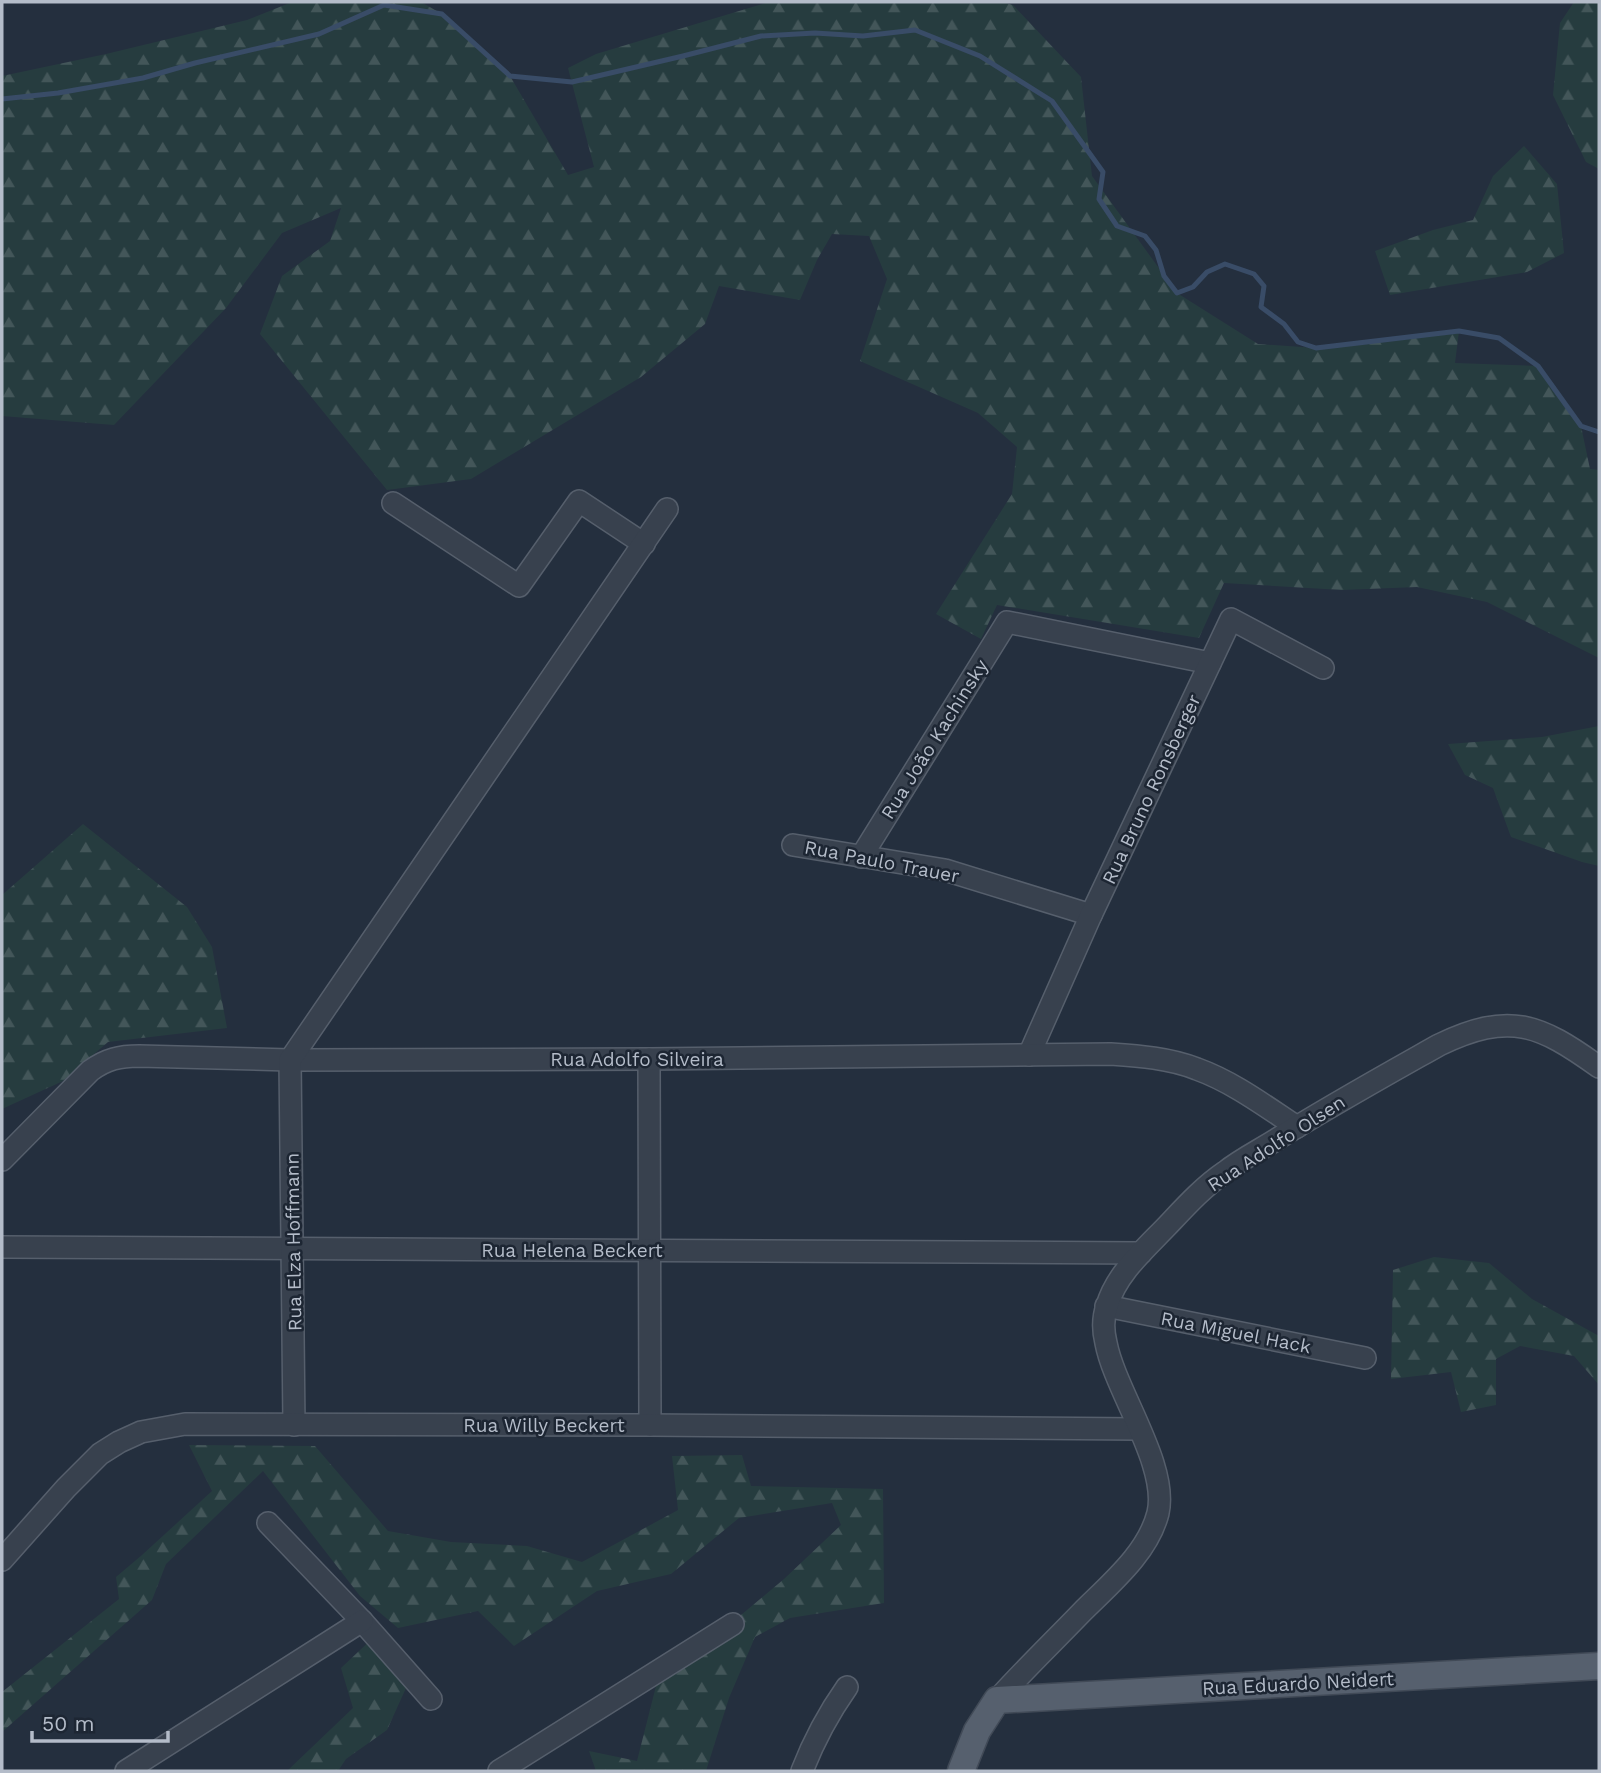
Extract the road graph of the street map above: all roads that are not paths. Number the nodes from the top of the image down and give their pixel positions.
1 (393, 503) dead end
2 (667, 509) dead end
3 (644, 544) junction
4 (1210, 663) junction
5 (1323, 668) dead end
6 (793, 845) dead end
7 (861, 857) junction
8 (1091, 915) junction
9 (1029, 1055) junction
10 (649, 1059) junction
11 (290, 1060) junction
12 (1599, 1067) edge
13 (1297, 1127) junction
14 (2, 1160) edge
15 (2, 1247) edge
16 (293, 1249) junction
17 (649, 1251) junction
18 (1142, 1253) junction
19 (1107, 1306) junction
20 (1365, 1358) dead end
21 (294, 1424) junction
22 (650, 1425) junction
23 (1139, 1429) junction
24 (268, 1523) dead end
25 (2, 1560) edge
26 (362, 1621) junction
27 (733, 1624) dead end
28 (1599, 1666) edge
29 (847, 1687) dead end
30 (430, 1699) dead end
31 (997, 1700) junction
32 (126, 1771) edge
33 (499, 1771) edge
34 (802, 1771) edge
35 (961, 1771) edge

1 - 3 street
2 - 3 street
3 - 11 street
4 - 5 street, Rua Bruno Ronsberger
4 - 7 street, Rua João Kachinsky
4 - 8 street, Rua Bruno Ronsberger
6 - 7 street, Rua Paulo Trauer
7 - 8 street, Rua Paulo Trauer
8 - 9 street, Rua Bruno Ronsberger
9 - 10 street, Rua Adolfo Silveira
9 - 13 street, Rua Adolfo Silveira
10 - 11 street, Rua Adolfo Silveira
10 - 17 street
11 - 14 street, Rua Adolfo Silveira
11 - 16 street, Rua Elza Hoffmann
12 - 13 street, Rua Adolfo Olsen
13 - 18 street, Rua Adolfo Olsen
15 - 16 street, Rua Helena Beckert
16 - 17 street, Rua Helena Beckert
16 - 21 street, Rua Elza Hoffmann
17 - 18 street, Rua Helena Beckert
17 - 22 street
18 - 19 street, Rua Adolfo Olsen
19 - 20 street, Rua Miguel Hack
19 - 23 street, Rua Adolfo Olsen
21 - 22 street, Rua Willy Beckert
21 - 25 street, Rua Willy Beckert
22 - 23 street, Rua Willy Beckert
23 - 31 street, Rua Adolfo Olsen
24 - 26 street
26 - 30 street
26 - 32 street
27 - 33 street
28 - 31 main road, Rua Eduardo Neidert
29 - 34 street
31 - 35 main road, Rua Adolfo Olsen

